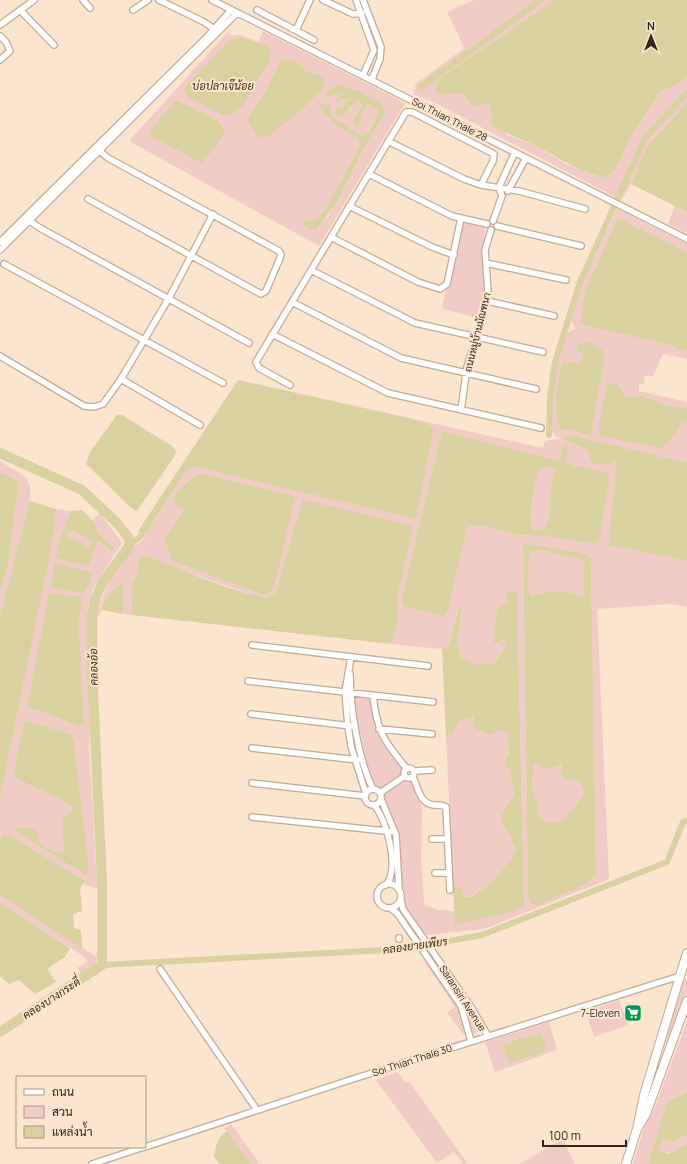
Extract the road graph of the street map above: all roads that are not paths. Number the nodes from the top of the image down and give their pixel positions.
1 (34, 0) edge
2 (83, 0) edge
3 (148, 0) edge
4 (160, 0) edge
5 (212, 0) edge
6 (310, 0) edge
7 (323, 0) edge
8 (356, 0) edge
9 (363, 0) edge
10 (90, 8) dead end
11 (20, 10) junction
12 (133, 10) dead end
13 (231, 10) junction
14 (256, 10) dead end
15 (366, 12) junction
16 (237, 13) junction
17 (360, 14) junction
18 (0, 25) edge
19 (217, 30) junction
20 (296, 30) junction
21 (0, 36) edge
22 (314, 40) dead end
23 (54, 45) dead end
24 (374, 50) junction
25 (381, 52) junction
26 (0, 60) edge
27 (363, 75) junction
28 (372, 79) junction
29 (388, 141) junction
30 (97, 150) junction
31 (515, 152) junction
32 (526, 158) junction
33 (369, 174) junction
34 (481, 185) junction
35 (499, 188) junction
36 (510, 189) junction
37 (502, 196) junction
38 (88, 199) dead end
39 (349, 206) junction
40 (584, 209) dead end
41 (213, 214) junction
42 (462, 218) junction
43 (28, 219) junction
44 (493, 220) junction
45 (487, 224) junction
46 (497, 226) junction
47 (491, 230) junction
48 (331, 237) junction
49 (687, 239) edge
50 (0, 242) edge
51 (581, 246) dead end
52 (0, 250) edge
53 (192, 255) junction
54 (454, 255) junction
55 (486, 263) junction
56 (4, 264) dead end
57 (311, 270) junction
58 (566, 280) dead end
59 (169, 298) junction
60 (487, 301) junction
61 (292, 302) junction
62 (554, 316) dead end
63 (272, 334) junction
64 (476, 337) junction
65 (145, 341) junction
66 (248, 343) dead end
67 (543, 352) dead end
68 (0, 356) edge
69 (467, 373) junction
70 (121, 380) junction
71 (223, 383) dead end
72 (290, 385) dead end
73 (536, 389) dead end
74 (461, 410) junction
75 (200, 425) dead end
76 (541, 428) dead end
77 (252, 645) dead end
78 (351, 657) junction
79 (428, 666) dead end
80 (248, 681) dead end
81 (347, 692) junction
82 (374, 696) junction
83 (433, 702) dead end
84 (251, 714) dead end
85 (348, 726) junction
86 (355, 727) junction
87 (379, 729) junction
88 (432, 734) dead end
89 (252, 748) dead end
90 (355, 760) junction
91 (364, 761) junction
92 (406, 769) junction
93 (432, 770) dead end
94 (414, 774) junction
95 (405, 776) junction
96 (252, 783) dead end
97 (374, 789) junction
98 (366, 795) junction
99 (381, 796) junction
100 (374, 805) junction
101 (252, 817) dead end
102 (388, 832) junction
103 (395, 832) junction
104 (432, 839) dead end
105 (447, 839) junction
106 (434, 873) dead end
107 (449, 873) junction
108 (386, 885) junction
109 (399, 889) junction
110 (450, 890) dead end
111 (401, 900) junction
112 (390, 908) junction
113 (687, 956) edge
114 (160, 969) dead end
115 (446, 971) junction
116 (683, 975) edge
117 (440, 976) junction
118 (687, 1001) edge
119 (469, 1005) junction
120 (463, 1011) junction
121 (488, 1036) junction
122 (471, 1042) junction
123 (257, 1110) junction
124 (637, 1129) junction
125 (146, 1147) edge
126 (142, 1148) edge
127 (92, 1164) edge
128 (626, 1164) edge

1 - 11 street
2 - 10 street
3 - 12 street
4 - 19 street
5 - 13 street, Soi Thian Thale 28
6 - 20 street
7 - 17 street
8 - 17 street
9 - 15 street
11 - 18 street
11 - 23 street
13 - 16 street, Soi Thian Thale 28
13 - 19 street
14 - 20 street
15 - 17 street
15 - 25 street
16 - 19 street
16 - 27 street, Soi Thian Thale 28
17 - 24 street
19 - 30 street
20 - 22 street
21 - 26 street
24 - 25 street
24 - 27 street
25 - 28 street
27 - 28 street, Soi Thian Thale 28
28 - 31 street, Soi Thian Thale 28
29 - 33 street
29 - 34 street
29 - 34 street
30 - 41 street
30 - 43 street
31 - 32 street, Soi Thian Thale 28
31 - 35 street
32 - 36 street
32 - 49 street, Soi Thian Thale 28
33 - 39 street
33 - 42 street
34 - 35 street
35 - 36 street
35 - 37 street
36 - 37 street
36 - 40 street
37 - 44 street
38 - 53 street
39 - 48 street
39 - 54 street
41 - 53 street
41 - 53 street
42 - 45 street
42 - 54 street
43 - 50 street
43 - 52 street
43 - 59 street
44 - 45 street
44 - 46 street
45 - 47 street
46 - 47 street
46 - 51 street
47 - 55 street, ถนนหมู่บ้านมัณฑนา
48 - 54 street
48 - 57 street
53 - 59 street
55 - 58 street
55 - 60 street, ถนนหมู่บ้านมัณฑนา
56 - 65 street
57 - 61 street
57 - 64 street
59 - 65 street
59 - 66 street
60 - 62 street
60 - 64 street, ถนนหมู่บ้านมัณฑนา
61 - 63 street
61 - 69 street
63 - 72 street
63 - 74 street
64 - 67 street
64 - 69 street, ถนนหมู่บ้านมัณฑนา
65 - 70 street
65 - 71 street
68 - 70 street
69 - 73 street
69 - 74 street, ถนนหมู่บ้านมัณฑนา
70 - 75 street
74 - 76 street
77 - 78 street
78 - 79 street
78 - 81 street
80 - 81 street
81 - 82 street
81 - 85 street
81 - 86 street
82 - 83 street
82 - 87 street
84 - 85 street
85 - 86 street
85 - 90 street
86 - 91 street
87 - 88 street
87 - 92 street
89 - 90 street
90 - 91 street
90 - 98 street
91 - 97 street
92 - 94 street
92 - 95 street
93 - 94 street
94 - 95 street
94 - 105 street
95 - 99 street
96 - 98 street
97 - 98 street
97 - 99 street
98 - 100 street
99 - 100 street
99 - 103 street
100 - 102 street
101 - 102 street
102 - 103 street
102 - 108 street
103 - 109 street
104 - 105 street
105 - 107 street
106 - 107 street
107 - 110 street
108 - 109 street
108 - 112 street
109 - 111 street
111 - 112 street
111 - 115 street, Saransiri Avenue
112 - 117 street, Saransiri Avenue
113 - 116 main road
114 - 123 street
115 - 117 street
115 - 119 street, Saransiri Avenue
116 - 121 street, Soi Thian Thale 30
116 - 124 main road
117 - 120 street, Saransiri Avenue
118 - 124 main road
119 - 120 street
119 - 121 street, Saransiri Avenue
120 - 122 street, Saransiri Avenue
121 - 122 street, Soi Thian Thale 30
122 - 123 street, Soi Thian Thale 30
123 - 125 street, Soi Thian Thale 30
124 - 128 main road
126 - 127 street, Soi Thian Thale 30

